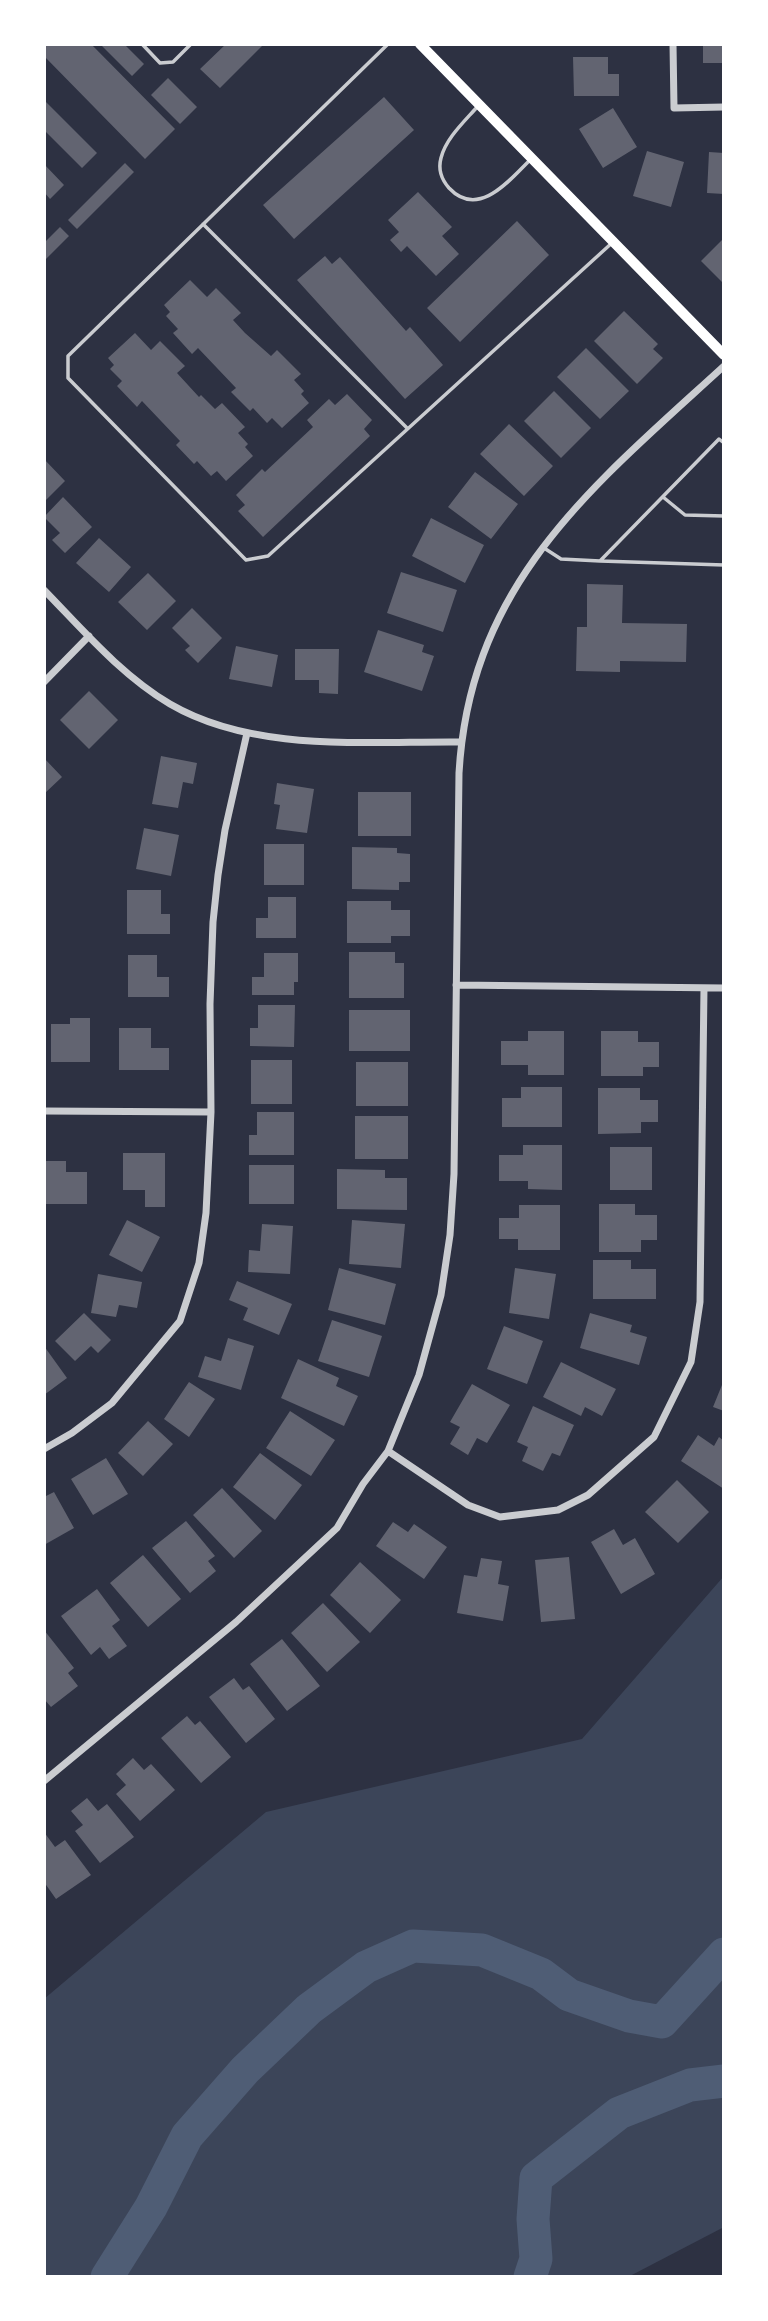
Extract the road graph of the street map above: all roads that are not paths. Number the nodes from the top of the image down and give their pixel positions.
1 (142, 44) edge
2 (191, 44) edge
3 (388, 44) edge
4 (420, 44) edge
5 (673, 44) edge
6 (480, 104) junction
7 (724, 107) edge
8 (533, 158) junction
9 (203, 224) junction
10 (614, 240) junction
11 (724, 355) edge
12 (724, 366) edge
13 (407, 429) junction
14 (724, 443) edge
15 (663, 497) junction
16 (724, 516) edge
17 (542, 547) junction
18 (600, 561) junction
19 (724, 565) edge
20 (44, 590) edge
21 (89, 636) junction
22 (44, 682) edge
23 (247, 733) junction
24 (461, 743) junction
25 (456, 985) junction
26 (704, 988) junction
27 (724, 988) edge
28 (44, 1111) edge
29 (211, 1112) junction
30 (44, 1449) edge
31 (388, 1451) junction
32 (44, 1781) edge

1 - 2 lane
3 - 9 lane
4 - 6 main road
5 - 7 street
6 - 8 main road
6 - 8 lane
8 - 10 main road
9 - 13 lane
9 - 13 lane
10 - 11 main road
10 - 13 lane
12 - 17 street
14 - 15 lane
15 - 16 lane
15 - 18 lane
17 - 18 lane
17 - 24 street
18 - 19 lane
20 - 21 street
21 - 22 street
21 - 23 street
23 - 24 street
23 - 29 street
24 - 25 street
25 - 26 street
25 - 31 street
26 - 27 street
26 - 31 street
28 - 29 street
29 - 30 street
31 - 32 street

